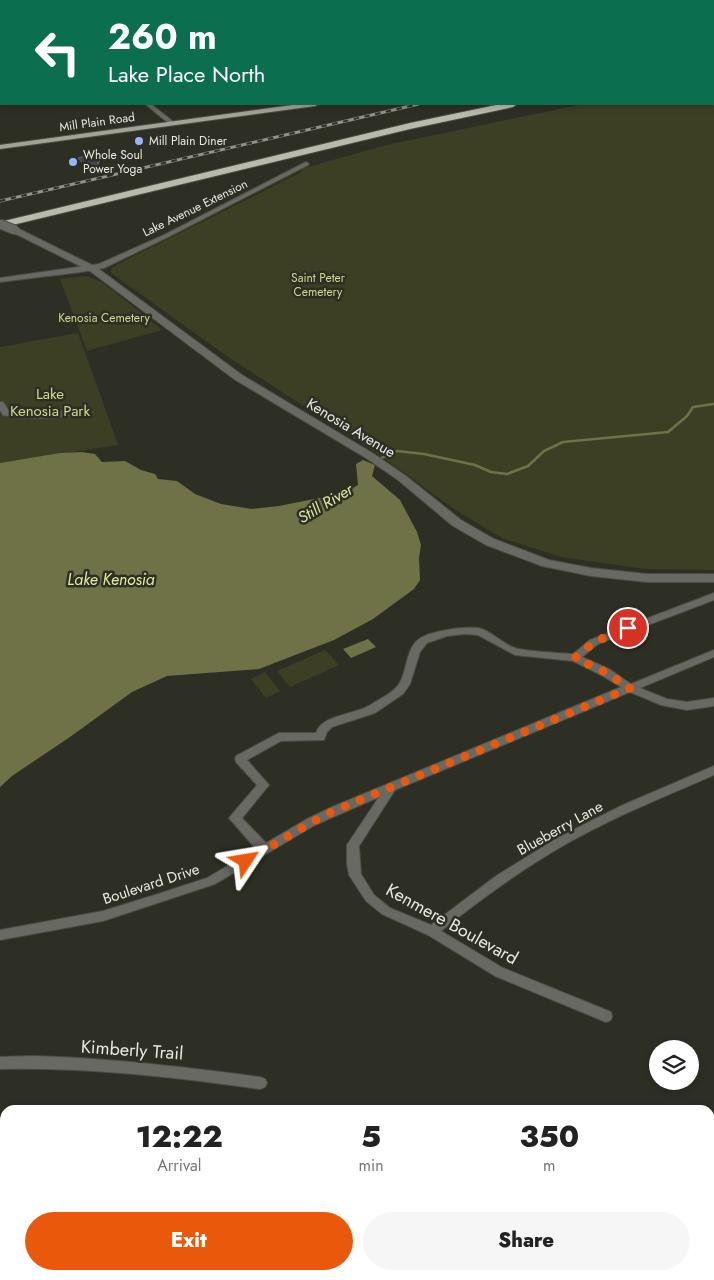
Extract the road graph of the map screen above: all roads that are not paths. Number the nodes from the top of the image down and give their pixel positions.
1 (149, 105) edge
2 (308, 105) edge
3 (470, 105) edge
4 (508, 105) edge
5 (173, 124) junction
6 (1, 146) edge
7 (306, 164) dead end
8 (0, 216) edge
9 (0, 224) edge
10 (93, 268) junction
11 (0, 280) edge
12 (0, 404) edge
13 (76, 410) dead end
14 (714, 578) edge
15 (714, 596) edge
16 (714, 653) edge
17 (575, 658) junction
18 (630, 688) junction
19 (714, 702) edge
20 (714, 770) edge
21 (390, 789) junction
22 (264, 849) junction
23 (432, 931) junction
24 (0, 935) edge
25 (606, 1016) dead end
26 (0, 1063) edge
27 (260, 1083) dead end

1 - 5 street
2 - 5 main road, Mill Plain Road
3 - 8 highway
4 - 9 highway
5 - 6 main road, Mill Plain Road
7 - 10 street, Lake Avenue Extension
9 - 10 street, Kenosia Avenue, bridge
10 - 11 street, Lake Avenue Extension
10 - 14 street, Kenosia Avenue
12 - 13 street
15 - 17 street
16 - 18 street, Boulevard Drive
17 - 18 street
17 - 22 street
18 - 19 street
18 - 21 street, Boulevard Drive
20 - 23 street, Blueberry Lane
21 - 22 street, Boulevard Drive
21 - 23 street, Kenmere Boulevard
22 - 24 street, Boulevard Drive
23 - 25 street, Kenmere Boulevard
26 - 27 street, Kimberly Trail

